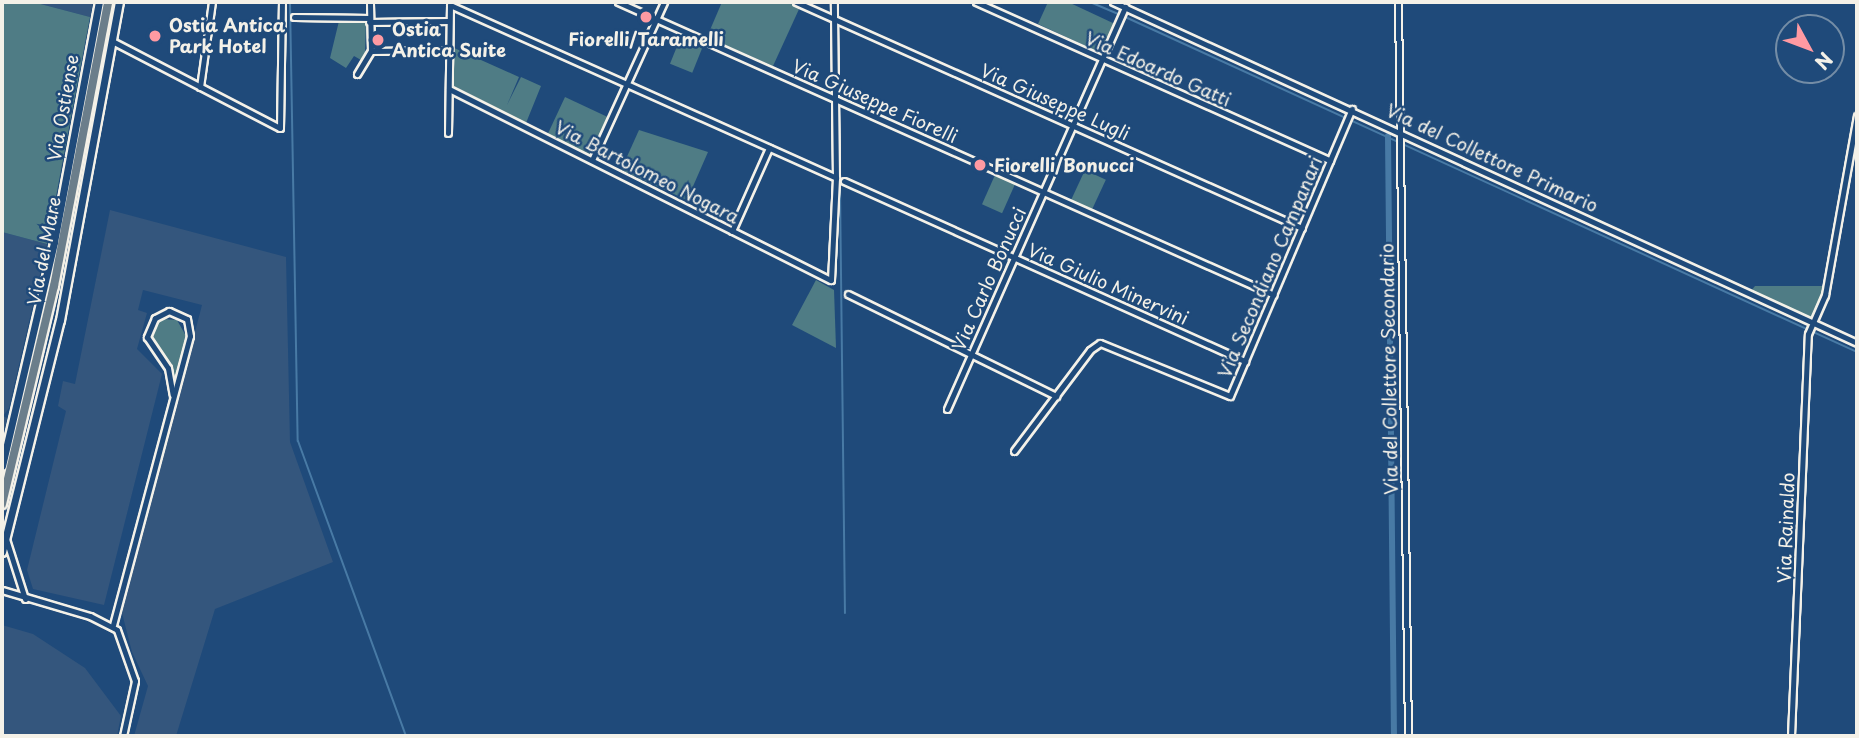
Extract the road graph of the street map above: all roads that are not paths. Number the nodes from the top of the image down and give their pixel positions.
1 (99, 2) edge
2 (108, 2) edge
3 (119, 2) edge
4 (212, 2) edge
5 (282, 2) edge
6 (370, 2) edge
7 (618, 2) edge
8 (664, 2) edge
9 (796, 2) edge
10 (834, 2) edge
11 (976, 2) edge
12 (1113, 2) edge
13 (1398, 2) edge
14 (450, 3) edge
15 (1125, 7) junction
16 (294, 18) dead end
17 (656, 19) junction
18 (834, 19) junction
19 (370, 20) junction
20 (449, 22) junction
21 (112, 41) junction
22 (449, 50) junction
23 (370, 51) junction
24 (1102, 59) junction
25 (357, 74) dead end
26 (628, 84) junction
27 (200, 87) junction
28 (449, 89) junction
29 (835, 98) junction
30 (1352, 109) junction
31 (1857, 116) edge
32 (1072, 125) junction
33 (1400, 130) junction
34 (449, 133) dead end
35 (769, 148) junction
36 (592, 160) junction
37 (1330, 160) junction
38 (836, 178) junction
39 (844, 181) dead end
40 (1043, 191) junction
41 (1302, 228) junction
42 (732, 231) junction
43 (1014, 257) junction
44 (848, 294) dead end
45 (1274, 295) junction
46 (1812, 323) junction
47 (1857, 342) edge
48 (972, 353) junction
49 (1245, 361) junction
50 (173, 395) junction
51 (1056, 396) junction
52 (947, 410) dead end
53 (1014, 451) dead end
54 (2, 466) edge
55 (2, 504) edge
56 (6, 537) junction
57 (2, 552) edge
58 (2, 590) edge
59 (25, 599) junction
60 (113, 625) junction
61 (123, 736) edge
62 (1408, 736) edge
63 (1791, 736) edge

1 - 54 main road, Via Ostiense
2 - 55 main road, Via del Mare
3 - 21 main road
4 - 27 street
5 - 27 street
6 - 19 street
7 - 17 street, Via Giuseppe Fiorelli
8 - 17 street
9 - 18 street, Via Giuseppe Lugli
10 - 18 street
11 - 24 street, Via Edoardo Gatti
12 - 15 street, Via del Collettore Primario
13 - 33 street, Via del Collettore Secondario
14 - 20 street
14 - 26 street
15 - 24 street, Via Carlo Bonucci
15 - 30 street, Via del Collettore Primario
16 - 19 street
17 - 26 street
17 - 29 street, Via Giuseppe Fiorelli
18 - 29 street
18 - 32 street, Via Giuseppe Lugli
19 - 20 street
19 - 23 street
20 - 22 street
21 - 27 street
21 - 56 main road
22 - 23 street
22 - 28 street
23 - 25 street
24 - 32 street, Via Carlo Bonucci
24 - 37 street, Via Edoardo Gatti
26 - 35 street
26 - 36 street
28 - 34 street
28 - 36 street, Via Bartolomeo Nogara
29 - 38 street
29 - 40 street, Via Giuseppe Fiorelli
30 - 33 street, Via del Collettore Primario
30 - 37 street, Via Secondiano Campanari
31 - 46 street, Via Rainaldo
32 - 40 street, Via Carlo Bonucci
32 - 41 street, Via Giuseppe Lugli
33 - 46 street, Via del Collettore Primario
33 - 62 street, Via del Collettore Secondario
35 - 38 street
35 - 42 street
36 - 42 street, Via Bartolomeo Nogara
37 - 41 street, Via Secondiano Campanari
38 - 42 street, Via Bartolomeo Nogara
39 - 43 street, Via Giulio Minervini
40 - 43 street, Via Carlo Bonucci
40 - 45 street, Via Giuseppe Fiorelli
41 - 45 street, Via Secondiano Campanari
43 - 48 street, Via Carlo Bonucci
43 - 49 street, Via Giulio Minervini
44 - 48 street
45 - 49 street, Via Secondiano Campanari
46 - 47 street, Via del Collettore Primario
46 - 63 street, Via Rainaldo
48 - 51 street
48 - 52 street, Via Carlo Bonucci
49 - 51 street, Via Secondiano Campanari
50 - 50 street
50 - 60 street
51 - 53 street
56 - 57 main road
56 - 59 street
58 - 59 street
59 - 60 street
60 - 61 street

